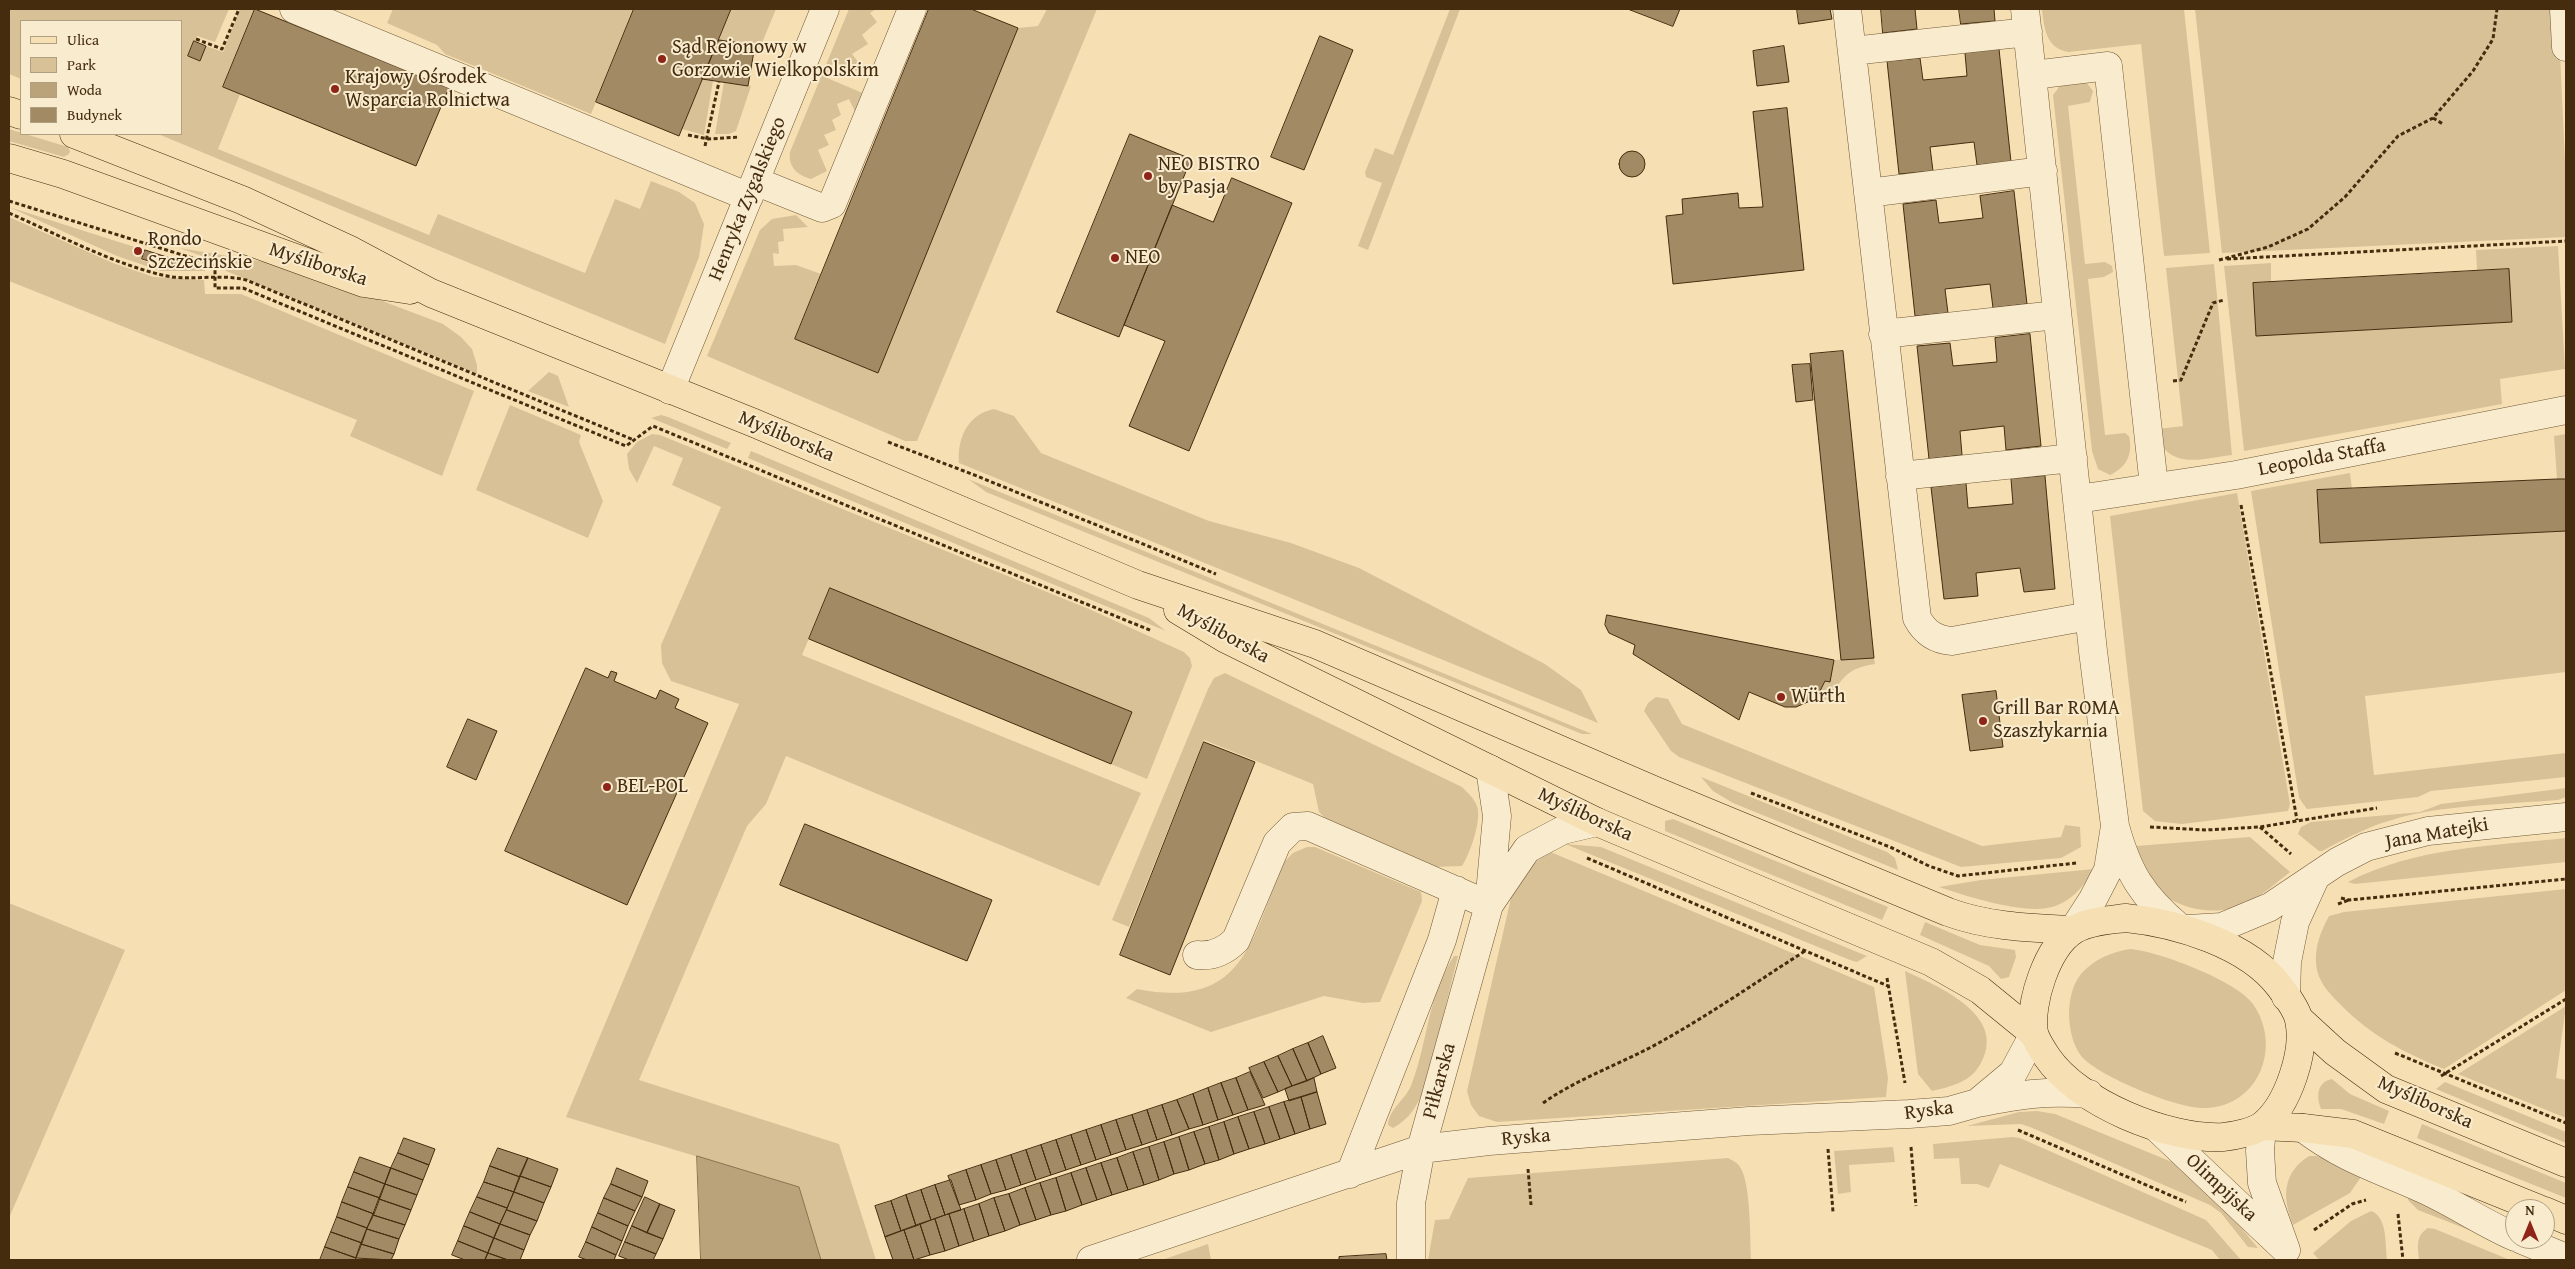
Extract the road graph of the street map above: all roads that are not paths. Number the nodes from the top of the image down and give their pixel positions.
1 (294, 9) edge
2 (826, 9) edge
3 (912, 9) edge
4 (1847, 9) edge
5 (2564, 9) edge
6 (2027, 20) edge
7 (2566, 47) edge
8 (1852, 51) junction
9 (2032, 75) junction
10 (77, 135) edge
11 (9, 158) edge
12 (2042, 171) junction
13 (752, 189) junction
14 (1868, 193) junction
15 (432, 293) junction
16 (2056, 315) junction
17 (1884, 334) junction
18 (670, 390) junction
19 (2566, 410) edge
20 (2073, 458) junction
21 (1900, 476) junction
22 (2154, 486) junction
23 (2078, 499) junction
24 (1138, 585) junction
25 (2089, 616) junction
26 (1490, 769) junction
27 (2566, 817) edge
28 (1597, 822) junction
29 (2115, 826) junction
30 (2316, 876) junction
31 (1456, 890) junction
32 (1489, 904) junction
33 (2183, 928) junction
34 (2073, 930) junction
35 (1197, 954) dead end
36 (2293, 1008) junction
37 (2034, 1034) junction
38 (2089, 1094) junction
39 (1978, 1103) junction
40 (2156, 1126) junction
41 (2262, 1126) junction
42 (2303, 1128) junction
43 (1421, 1150) junction
44 (2566, 1164) edge
45 (1350, 1174) junction
46 (2515, 1199) edge
47 (2505, 1232) edge
48 (2544, 1249) edge
49 (2290, 1255) edge
50 (2566, 1258) edge
51 (1090, 1260) edge
52 (1411, 1260) edge

1 - 13 street
2 - 13 street, Henryka Zygalskiego
3 - 13 street
4 - 8 street
5 - 7 street
6 - 8 street
6 - 9 street
8 - 14 street
9 - 12 street
9 - 22 street
10 - 15 main road, Myśliborska
11 - 15 main road, Myśliborska
12 - 14 street
12 - 16 street
13 - 18 street, Henryka Zygalskiego
14 - 17 street
15 - 18 main road, Myśliborska
16 - 17 street
16 - 20 street
17 - 21 street
18 - 24 main road, Myśliborska
19 - 22 street, Leopolda Staffa
20 - 21 street
20 - 23 street
21 - 25 street
22 - 23 street, Leopolda Staffa
23 - 25 street
24 - 26 main road, Myśliborska
24 - 34 main road, Myśliborska
25 - 29 street
26 - 28 main road, Myśliborska
26 - 32 street, Piłkarska
27 - 30 street, Jana Matejki
28 - 32 street, Piłkarska
28 - 37 main road, Myśliborska
29 - 33 street
29 - 34 street
30 - 33 street, Jana Matejki
30 - 36 street
31 - 32 street
31 - 35 street
31 - 45 street
32 - 43 street, Piłkarska
33 - 34 main road, Myśliborska
33 - 36 main road, Myśliborska
34 - 37 main road
36 - 41 main road
36 - 44 main road, Myśliborska
37 - 38 main road
37 - 39 street, Ryska
38 - 39 street, Ryska
38 - 40 main road
39 - 43 street, Ryska
40 - 41 main road
40 - 49 street, Olimpijska
41 - 42 main road
41 - 49 street, Olimpijska
42 - 46 main road
42 - 47 street
43 - 45 street, Ryska
43 - 52 street, Piłkarska
45 - 51 street, Ryska
48 - 50 street

